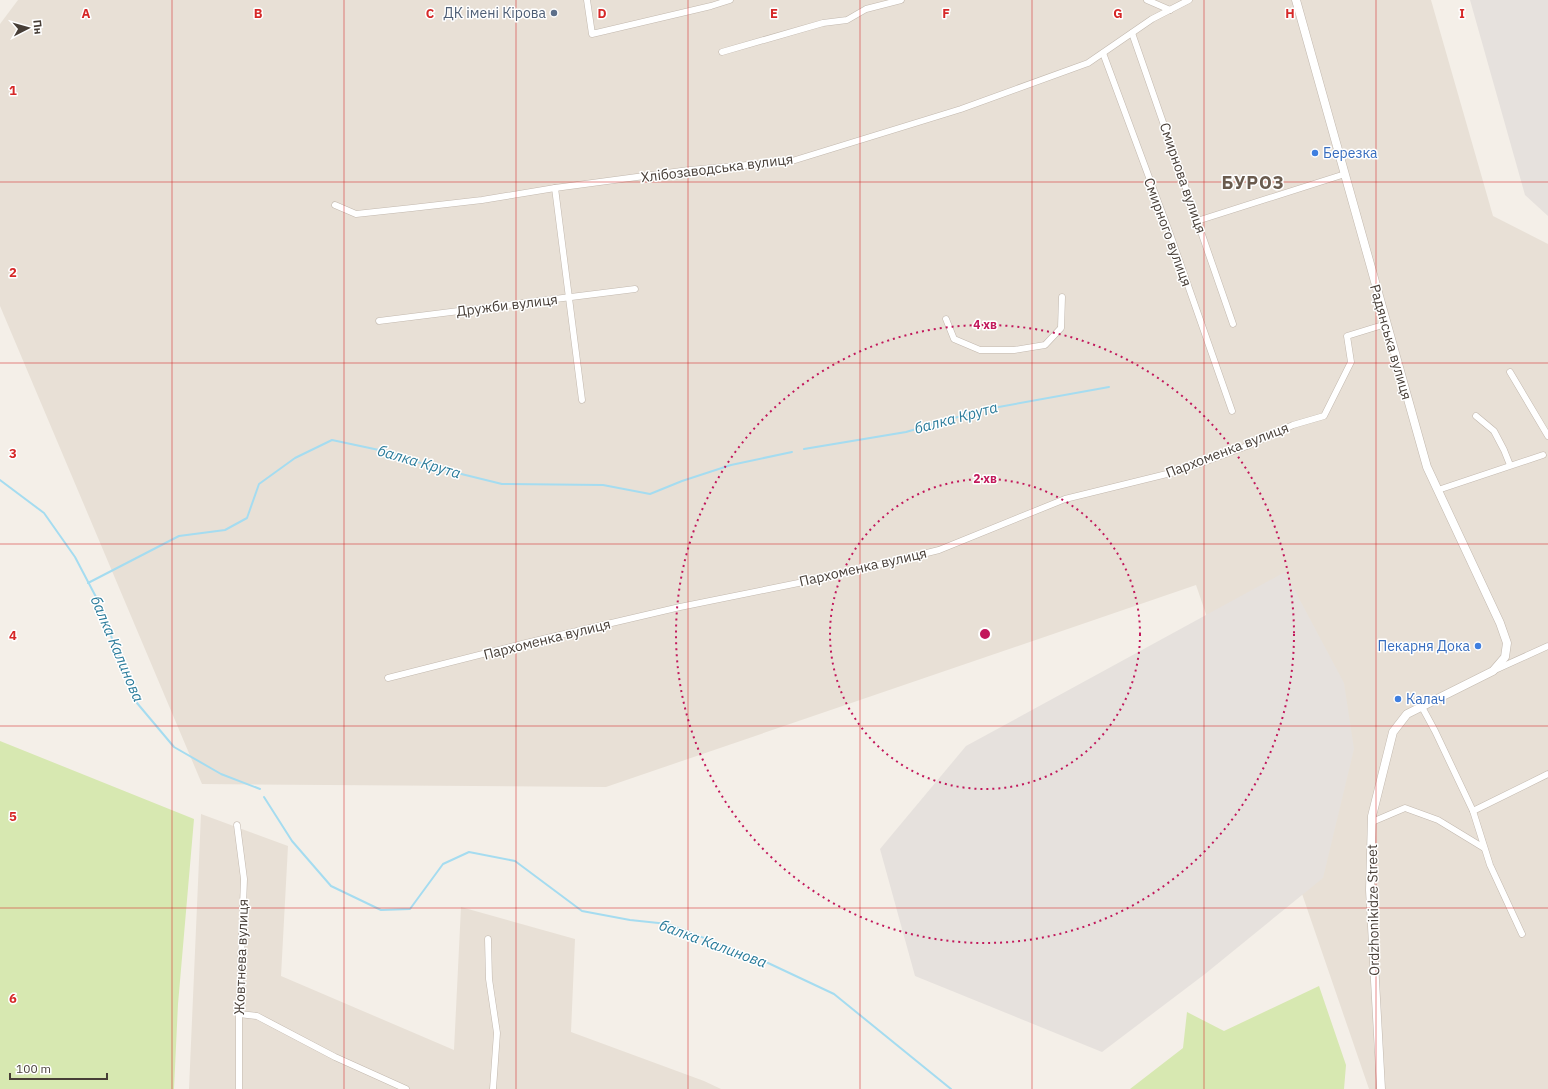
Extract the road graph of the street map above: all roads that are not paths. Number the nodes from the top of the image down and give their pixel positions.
1 (587, 0) edge
2 (730, 0) edge
3 (901, 0) edge
4 (1147, 0) edge
5 (1189, 0) edge
6 (1296, 0) edge
7 (1170, 10) junction
8 (1132, 33) junction
9 (722, 52) dead end
10 (1103, 53) junction
11 (1345, 174) junction
12 (555, 188) junction
13 (336, 205) dead end
14 (1197, 220) junction
15 (636, 289) dead end
16 (569, 297) junction
17 (1062, 297) dead end
18 (946, 319) dead end
19 (379, 321) dead end
20 (1233, 324) dead end
21 (1386, 324) junction
22 (1510, 372) dead end
23 (582, 400) dead end
24 (1232, 411) dead end
25 (1476, 416) dead end
26 (1548, 436) edge
27 (1543, 455) dead end
28 (1510, 465) junction
29 (1438, 490) junction
30 (1548, 646) edge
31 (1493, 671) junction
32 (388, 678) dead end
33 (1422, 707) junction
34 (1548, 774) edge
35 (1473, 811) junction
36 (1372, 822) junction
37 (237, 825) dead end
38 (1484, 848) junction
39 (1522, 934) dead end
40 (488, 939) dead end
41 (239, 1014) junction
42 (239, 1089) edge
43 (406, 1089) edge
44 (492, 1089) edge
45 (1381, 1089) edge

1 - 2 street
3 - 9 street
4 - 7 street
5 - 7 street, Хлібозаводська вулиця
6 - 11 street, Радянська вулиця
7 - 8 street, Хлібозаводська вулиця
8 - 10 street, Хлібозаводська вулиця
8 - 14 street, Смирнова вулиця
10 - 12 street, Хлібозаводська вулиця
10 - 24 street, Смирного вулиця
11 - 14 street
11 - 21 street, Радянська вулиця
12 - 13 street, Хлібозаводська вулиця
12 - 16 street
14 - 20 street, Смирнова вулиця
15 - 16 street, Дружби вулиця
16 - 19 street, Дружби вулиця
16 - 23 street
17 - 18 street
21 - 29 street, Радянська вулиця
21 - 32 street, Пархоменка вулиця
22 - 26 street
25 - 28 street
27 - 28 street
28 - 29 street
29 - 31 street, Радянська вулиця
30 - 31 street
31 - 33 street, Ordzhonikidze Street
33 - 35 street
33 - 36 street, Ordzhonikidze Street
34 - 35 street
35 - 38 street
36 - 38 street
36 - 45 street, Ordzhonikidze Street
37 - 41 street, Жовтнева вулиця
38 - 39 street
40 - 44 street
41 - 42 street, Жовтнева вулиця
41 - 43 street

